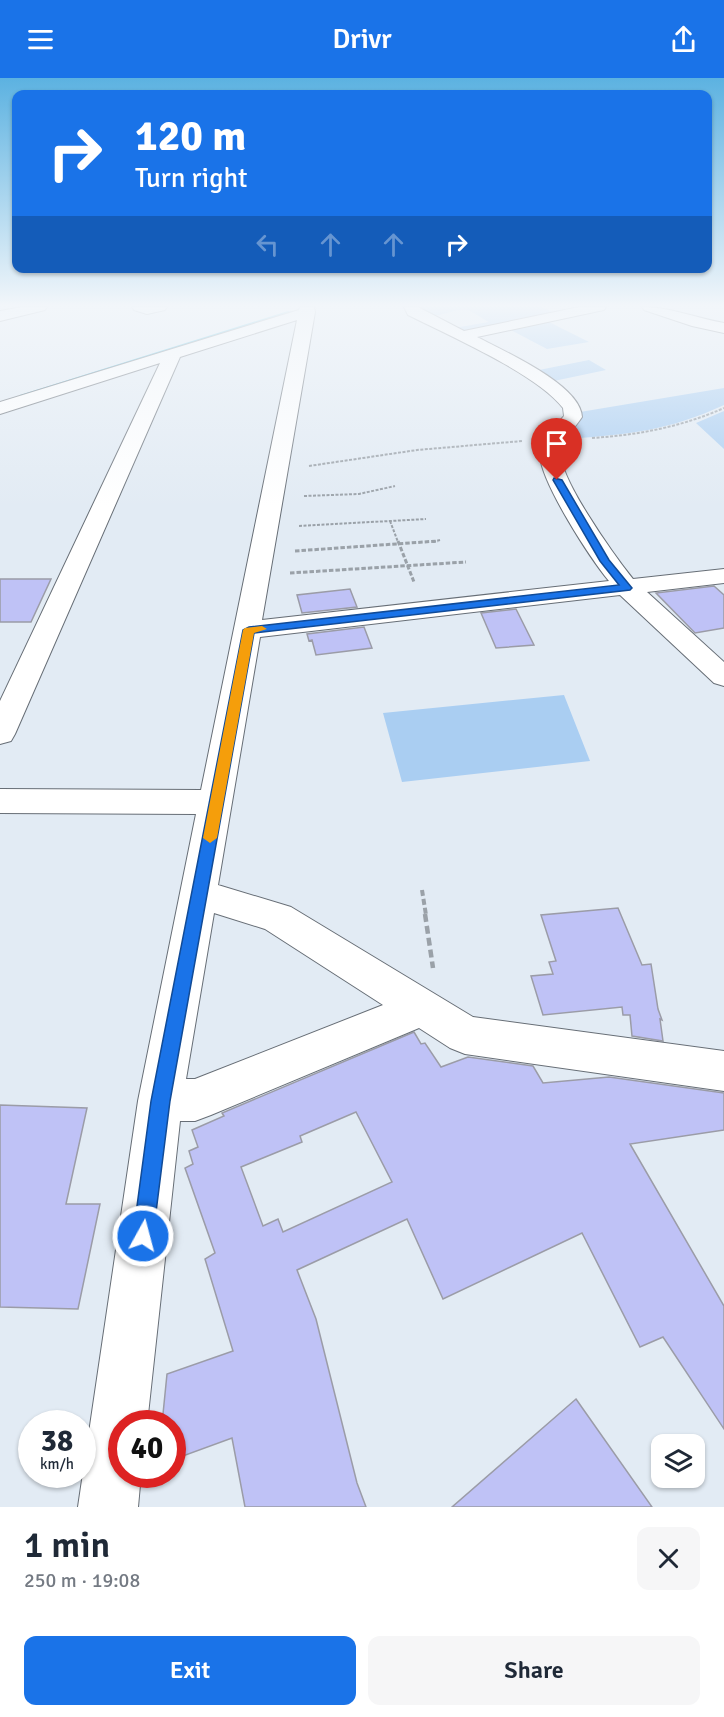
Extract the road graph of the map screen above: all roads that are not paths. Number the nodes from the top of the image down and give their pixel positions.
1 (103, 374) edge
2 (164, 374) edge
3 (296, 374) edge
4 (529, 374) edge
5 (6, 401) edge
6 (0, 423) edge
7 (724, 576) edge
8 (627, 588) junction
9 (249, 630) junction
10 (724, 677) edge
11 (0, 734) edge
12 (0, 801) edge
13 (217, 802) junction
14 (200, 894) junction
15 (431, 1013) junction
16 (724, 1071) edge
17 (160, 1101) junction
18 (108, 1507) edge

1 - 5 street
2 - 11 street
3 - 9 street
4 - 8 street
5 - 6 street
7 - 8 street
8 - 9 street
8 - 10 street
9 - 13 street
12 - 13 street
13 - 14 street
14 - 15 street
14 - 17 street
15 - 16 street
15 - 17 street
17 - 18 street

